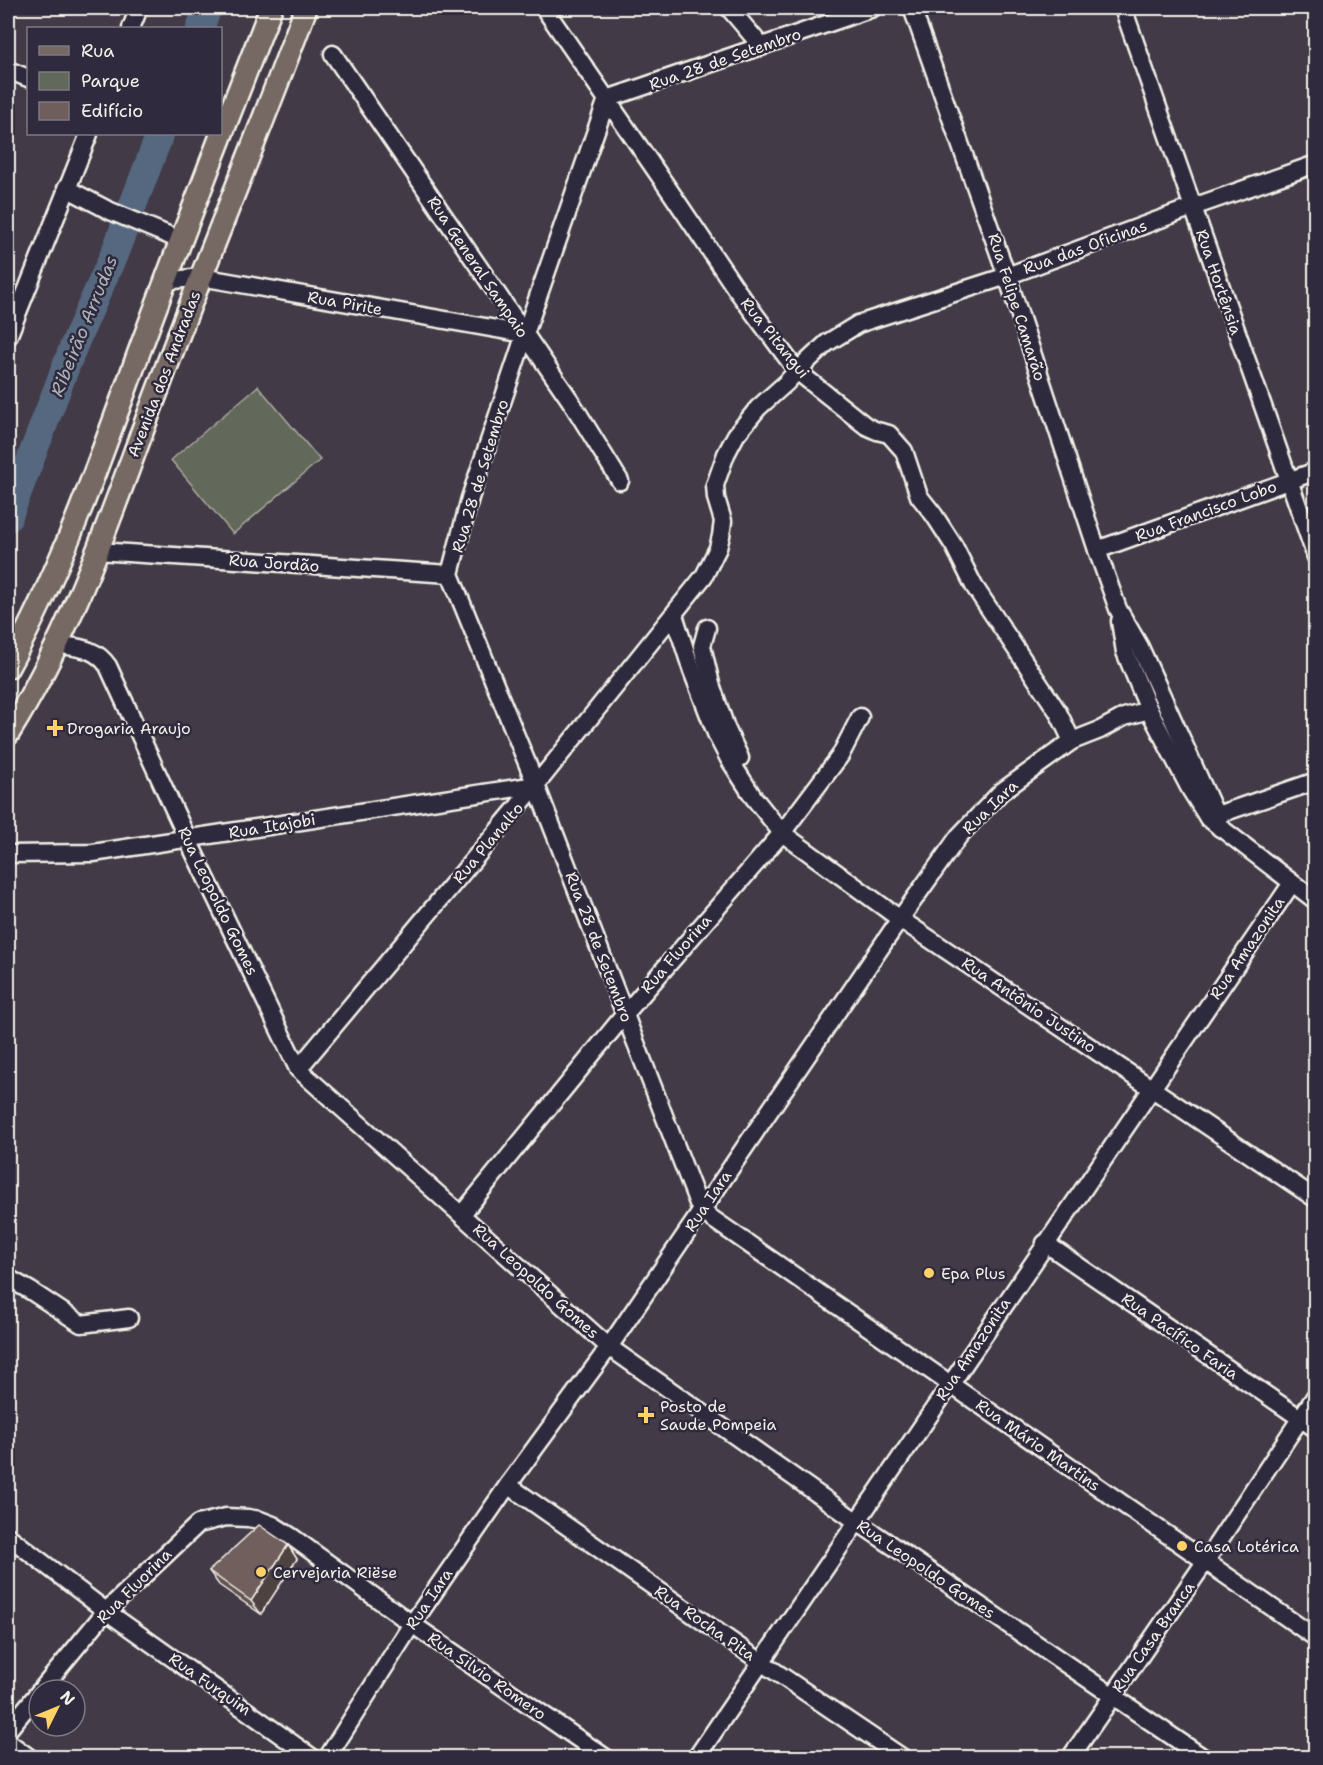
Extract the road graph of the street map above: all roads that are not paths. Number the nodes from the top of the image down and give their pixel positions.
1 (139, 8) edge
2 (271, 8) edge
3 (306, 8) edge
4 (544, 8) edge
5 (729, 8) edge
6 (873, 8) edge
7 (912, 8) edge
8 (1124, 8) edge
9 (131, 27) edge
10 (762, 47) junction
11 (333, 54) dead end
12 (8, 70) edge
13 (27, 78) edge
14 (607, 99) junction
15 (222, 127) edge
16 (89, 135) edge
17 (219, 135) edge
18 (1316, 164) edge
19 (66, 188) junction
20 (1193, 207) junction
21 (176, 238) junction
22 (1007, 276) junction
23 (201, 277) junction
24 (165, 281) junction
25 (9, 334) edge
26 (525, 334) junction
27 (797, 371) junction
28 (1316, 471) edge
29 (620, 481) dead end
30 (1289, 481) junction
31 (68, 537) junction
32 (1096, 550) junction
33 (97, 551) junction
34 (1316, 557) edge
35 (450, 574) junction
36 (1118, 609) junction
37 (674, 615) junction
38 (707, 628) dead end
39 (56, 644) junction
40 (8, 667) edge
41 (1149, 710) junction
42 (860, 717) dead end
43 (8, 734) edge
44 (1072, 741) junction
45 (1316, 781) edge
46 (536, 785) junction
47 (754, 798) junction
48 (1215, 820) junction
49 (782, 833) junction
50 (188, 840) junction
51 (9, 856) edge
52 (1292, 883) junction
53 (1316, 901) edge
54 (900, 919) junction
55 (625, 1014) junction
56 (298, 1069) junction
57 (1151, 1088) junction
58 (1316, 1199) edge
59 (701, 1211) junction
60 (462, 1214) junction
61 (1045, 1243) junction
62 (8, 1278) edge
63 (129, 1318) dead end
64 (609, 1347) junction
65 (950, 1383) junction
66 (1316, 1395) edge
67 (1300, 1418) junction
68 (1316, 1429) edge
69 (508, 1485) junction
70 (248, 1518) joint
71 (856, 1521) junction
72 (8, 1536) edge
73 (1205, 1562) junction
74 (106, 1611) junction
75 (412, 1624) junction
76 (1316, 1638) edge
77 (761, 1662) junction
78 (51, 1678) edge
79 (1112, 1696) junction
80 (27, 1707) edge
81 (8, 1730) edge
82 (8, 1742) edge
83 (30, 1758) edge
84 (313, 1758) edge
85 (327, 1758) edge
86 (606, 1758) edge
87 (696, 1758) edge
88 (903, 1758) edge
89 (1070, 1758) edge
90 (1204, 1758) edge

1 - 9 street
2 - 15 main road, Avenida dos Andradas
3 - 23 main road, Avenida dos Andradas
4 - 14 street, Rua Pitangui
5 - 10 street
6 - 10 street, Rua 28 de Setembro
7 - 22 street, Rua Felipe Camarão
8 - 20 street, Rua Hortênsia
10 - 14 street, Rua 28 de Setembro
11 - 26 street, Rua General Sampaio
12 - 13 street
14 - 26 street, Rua 28 de Setembro
14 - 27 street, Rua Pitangui
16 - 19 street
17 - 21 main road, Avenida dos Andradas
18 - 20 street, Rua das Oficinas
19 - 21 street
19 - 25 street
20 - 22 street, Rua das Oficinas
20 - 30 street, Rua Hortênsia
21 - 24 main road, Avenida dos Andradas
22 - 27 street, Rua das Oficinas
22 - 32 street, Rua Felipe Camarão
23 - 24 street, Rua Pirite
23 - 26 street, Rua Pirite
23 - 33 main road, Avenida dos Andradas
24 - 31 main road, Avenida dos Andradas
26 - 29 street, Rua General Sampaio
26 - 35 street, Rua 28 de Setembro
27 - 37 street
27 - 44 street, Rua Pitangui
28 - 30 street, Rua Francisco Lobo
30 - 32 street, Rua Francisco Lobo
30 - 34 street, Rua Hortênsia
31 - 33 main road
31 - 40 main road, Avenida dos Andradas
32 - 36 street, Rua Felipe Camarão
33 - 35 street, Rua Jordão
33 - 39 main road, Avenida dos Andradas
35 - 46 street, Rua 28 de Setembro
36 - 41 street, Rua Felipe Camarão
36 - 48 street, Rua Felipe Camarão
37 - 46 street, Rua Planalto
37 - 47 street, Rua Antônio Justino
38 - 47 street, Rua Antônio Justino
39 - 43 main road, Avenida dos Andradas
39 - 50 street, Rua Leopoldo Gomes
41 - 44 street, Rua Iara
41 - 48 street, Rua Felipe Camarão
42 - 49 street, Rua Fluorina
44 - 54 street, Rua Iara
45 - 48 street
46 - 50 street, Rua Itajobi
46 - 55 street, Rua 28 de Setembro
46 - 56 street, Rua Planalto
47 - 49 street, Rua Antônio Justino
48 - 52 street
49 - 54 street, Rua Antônio Justino
49 - 55 street, Rua Fluorina
50 - 51 street, Rua Itajobi
50 - 56 street, Rua Leopoldo Gomes
52 - 53 street
52 - 57 street, Rua Amazonita
54 - 57 street, Rua Antônio Justino
54 - 59 street, Rua Iara
55 - 59 street, Rua 28 de Setembro
55 - 60 street, Rua Fluorina
56 - 60 street, Rua Leopoldo Gomes
57 - 58 street, Rua Antônio Justino
57 - 61 street, Rua Amazonita
59 - 64 street, Rua Iara
59 - 65 street, Rua Mário Martins
60 - 64 street, Rua Leopoldo Gomes
61 - 65 street, Rua Amazonita
61 - 67 street, Rua Pacífico Faria
62 - 63 street
64 - 69 street, Rua Iara
64 - 71 street, Rua Leopoldo Gomes
65 - 71 street, Rua Amazonita
65 - 73 street, Rua Mário Martins
66 - 67 street, Rua Casa Branca
67 - 68 street, Rua Pacífico Faria
67 - 73 street, Rua Casa Branca
69 - 75 street, Rua Iara
69 - 77 street, Rua Rocha Pita
70 - 74 street, Rua Fluorina
70 - 75 street, Rua Silvio Romero
71 - 77 street, Rua Amazonita
71 - 79 street, Rua Leopoldo Gomes
72 - 74 street, Rua Furquim
73 - 76 street, Rua Mário Martins
73 - 79 street, Rua Casa Branca
74 - 78 street, Rua Fluorina
74 - 84 street, Rua Furquim
75 - 85 street, Rua Iara
75 - 86 street, Rua Silvio Romero
77 - 87 street, Rua Amazonita
77 - 88 street, Rua Rocha Pita
79 - 89 street, Rua Casa Branca
79 - 90 street, Rua Leopoldo Gomes
80 - 81 street, Rua Fluorina
82 - 83 street

